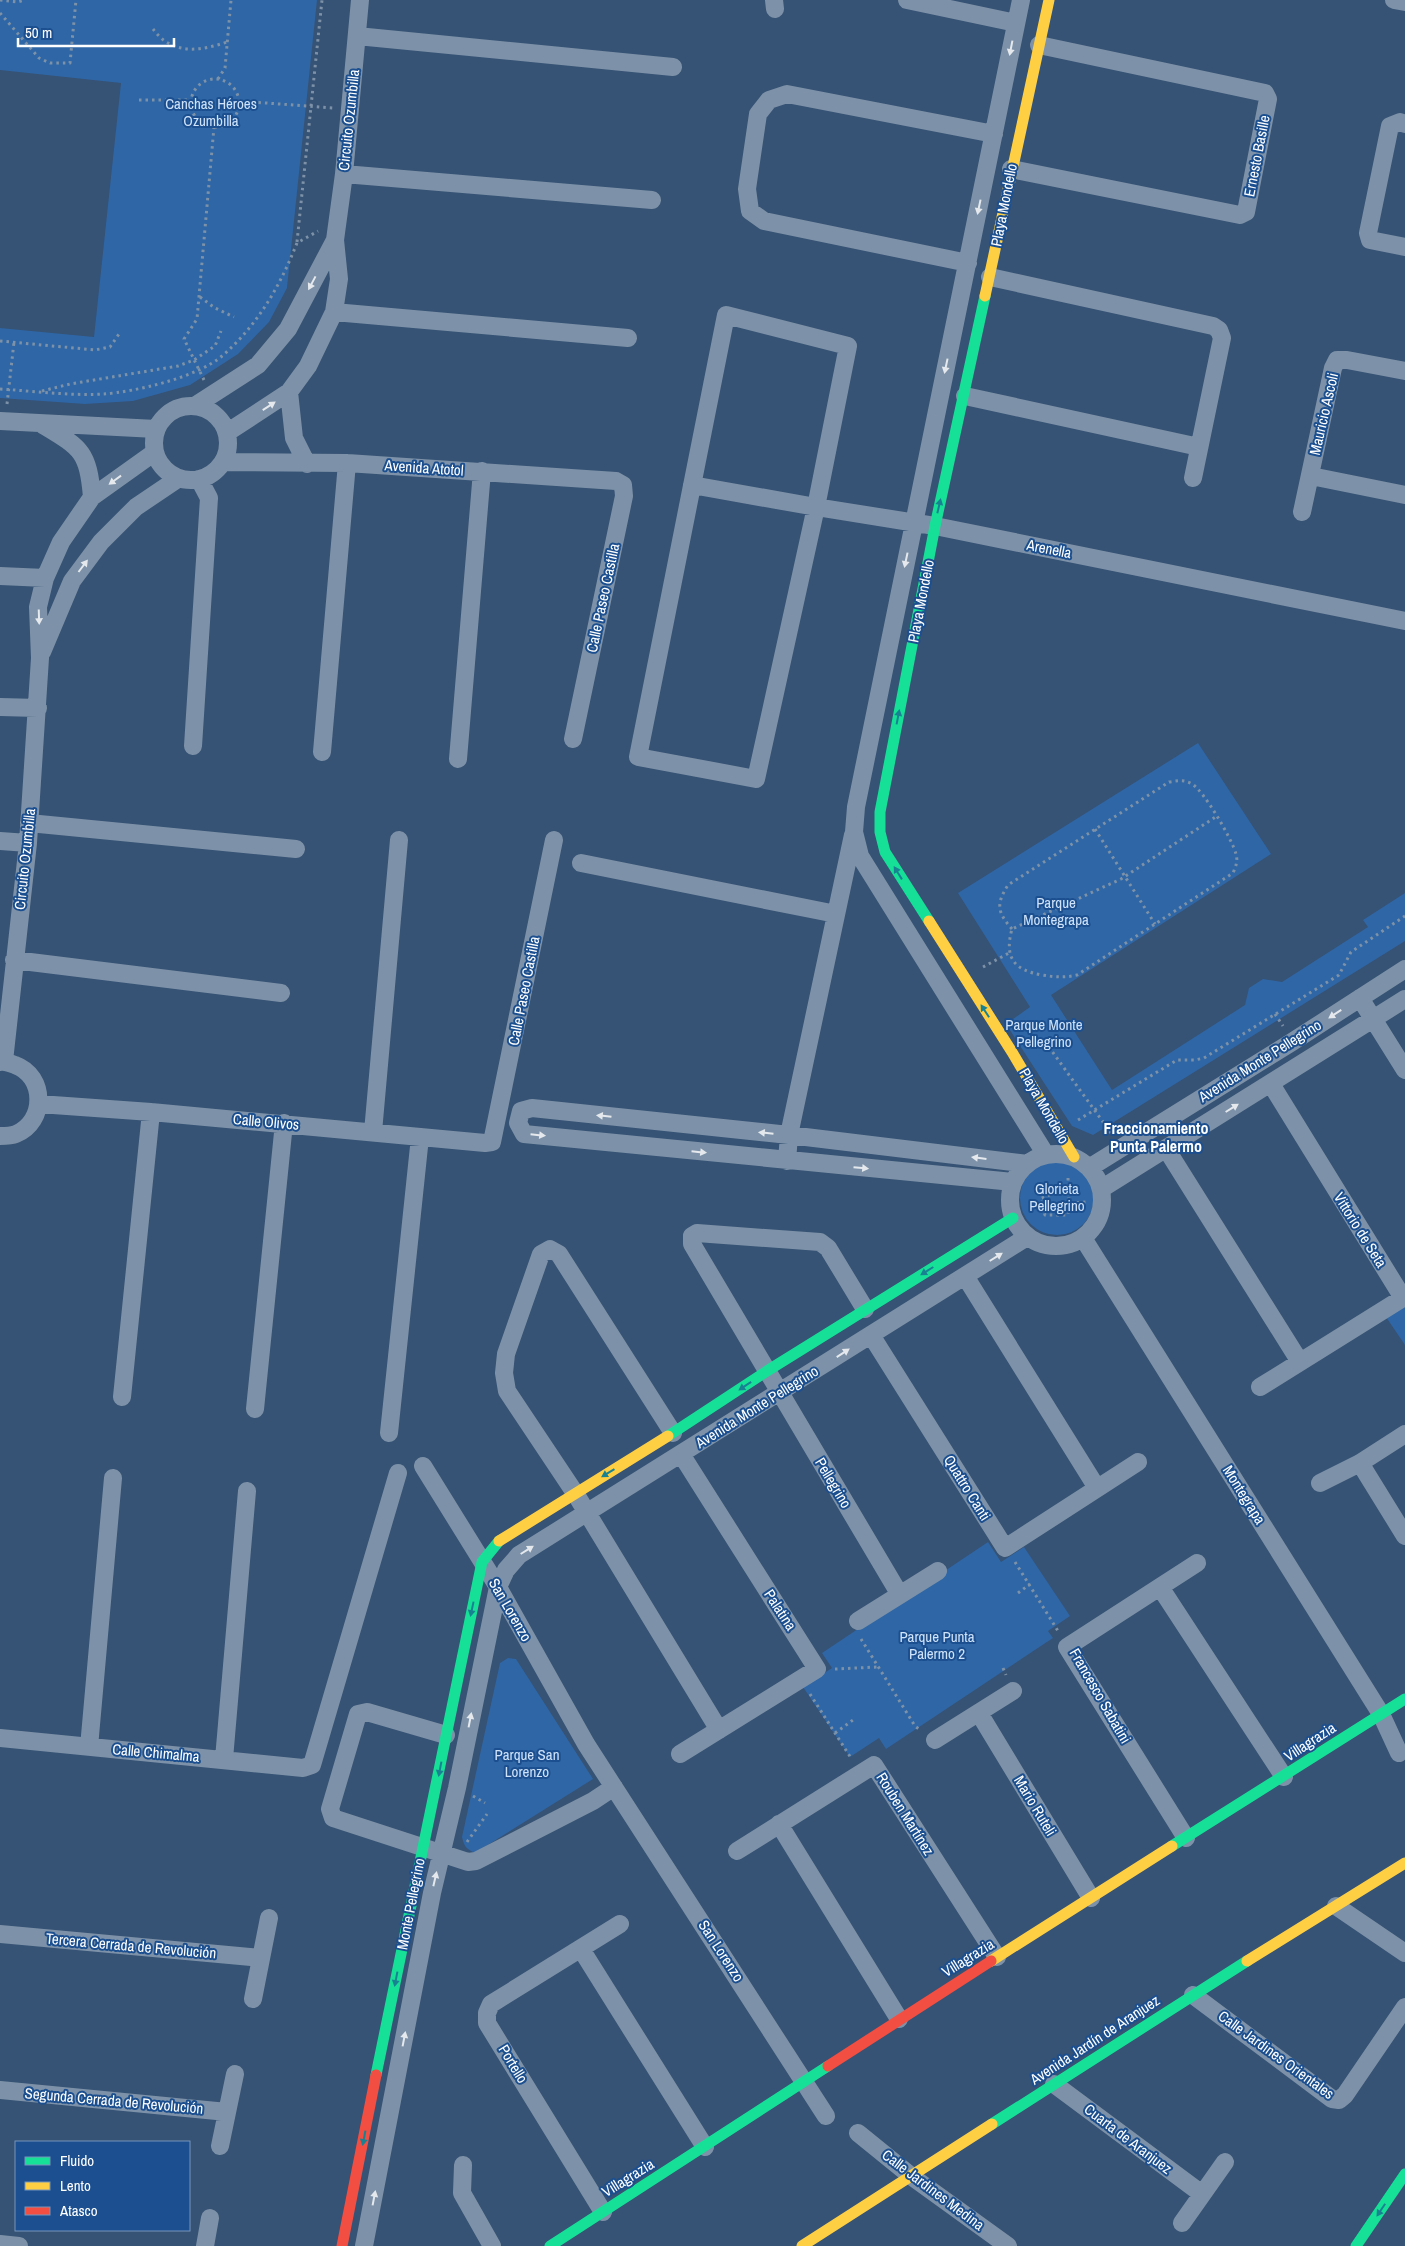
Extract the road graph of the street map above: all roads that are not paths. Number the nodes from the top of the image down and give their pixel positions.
1 (360, 0) edge
2 (907, 0) edge
3 (1021, 0) edge
4 (1049, 0) edge
5 (1394, 0) edge
6 (1405, 2) edge
7 (1016, 24) junction
8 (357, 36) junction
9 (1039, 45) junction
10 (673, 67) dead end
11 (1405, 124) edge
12 (994, 134) junction
13 (1011, 168) junction
14 (344, 174) junction
15 (652, 200) dead end
16 (335, 240) junction
17 (1405, 247) edge
18 (968, 263) junction
19 (990, 277) junction
20 (334, 312) junction
21 (628, 338) dead end
22 (1405, 371) edge
23 (289, 392) junction
24 (964, 396) junction
25 (196, 405) junction
26 (2, 421) edge
27 (40, 423) junction
28 (156, 429) junction
29 (228, 432) junction
30 (1199, 447) junction
31 (154, 452) junction
32 (224, 462) junction
33 (347, 463) junction
34 (307, 464) junction
35 (482, 471) junction
36 (1310, 476) junction
37 (180, 478) junction
38 (1194, 478) dead end
39 (200, 479) junction
40 (692, 484) junction
41 (622, 485) joint
42 (1405, 495) edge
43 (92, 497) junction
44 (816, 507) junction
45 (1302, 512) dead end
46 (914, 523) junction
47 (935, 526) junction
48 (0, 576) edge
49 (45, 578) junction
50 (1405, 621) edge
51 (40, 658) junction
52 (0, 707) edge
53 (38, 708) junction
54 (573, 739) dead end
55 (193, 746) dead end
56 (322, 752) dead end
57 (458, 759) dead end
58 (29, 823) junction
59 (854, 832) junction
60 (399, 840) dead end
61 (554, 840) dead end
62 (0, 841) edge
63 (28, 843) junction
64 (296, 849) dead end
65 (581, 863) dead end
66 (836, 914) junction
67 (14, 960) junction
68 (954, 962) junction
69 (1405, 969) edge
70 (934, 975) junction
71 (6, 978) edge
72 (282, 993) dead end
73 (1360, 998) junction
74 (1405, 999) edge
75 (5, 1004) edge
76 (1373, 1019) junction
77 (2, 1061) edge
78 (1405, 1070) edge
79 (1270, 1084) junction
80 (39, 1104) junction
81 (151, 1112) junction
82 (284, 1124) junction
83 (373, 1132) junction
84 (789, 1135) junction
85 (0, 1136) edge
86 (420, 1137) junction
87 (492, 1142) joint
88 (1167, 1150) junction
89 (1046, 1155) junction
90 (787, 1160) junction
91 (1080, 1161) junction
92 (1028, 1164) junction
93 (1013, 1182) junction
94 (1102, 1195) junction
95 (1013, 1218) junction
96 (1027, 1237) junction
97 (1083, 1238) junction
98 (964, 1276) junction
99 (864, 1309) junction
100 (871, 1335) junction
101 (1300, 1362) junction
102 (767, 1371) junction
103 (1260, 1387) dead end
104 (780, 1393) junction
105 (122, 1397) dead end
106 (255, 1409) dead end
107 (389, 1433) dead end
108 (673, 1433) junction
109 (1405, 1434) edge
110 (680, 1454) junction
111 (1138, 1462) dead end
112 (1360, 1463) junction
113 (423, 1466) dead end
114 (398, 1473) dead end
115 (112, 1478) dead end
116 (1320, 1483) dead end
117 (1097, 1488) junction
118 (247, 1491) dead end
119 (575, 1493) junction
120 (587, 1513) junction
121 (1405, 1536) edge
122 (482, 1562) junction
123 (1197, 1563) dead end
124 (938, 1571) dead end
125 (498, 1587) junction
126 (1160, 1587) junction
127 (900, 1595) junction
128 (858, 1621) road end
129 (1013, 1691) dead end
130 (1405, 1699) edge
131 (979, 1713) junction
132 (1381, 1714) junction
133 (719, 1730) junction
134 (446, 1735) junction
135 (0, 1738) edge
136 (935, 1740) road end
137 (89, 1747) junction
138 (680, 1754) dead end
139 (1399, 1754) dead end
140 (224, 1759) junction
141 (1284, 1777) junction
142 (614, 1787) junction
143 (779, 1824) junction
144 (1186, 1838) junction
145 (422, 1848) junction
146 (737, 1851) dead end
147 (441, 1854) junction
148 (1405, 1863) edge
149 (1092, 1898) junction
150 (1336, 1906) junction
151 (269, 1918) dead end
152 (620, 1924) dead end
153 (0, 1934) edge
154 (580, 1949) junction
155 (1405, 1952) edge
156 (997, 1957) junction
157 (261, 1958) junction
158 (1193, 1995) junction
159 (253, 1999) dead end
160 (1405, 2007) edge
161 (899, 2019) junction
162 (235, 2074) dead end
163 (804, 2081) junction
164 (1054, 2084) junction
165 (0, 2090) edge
166 (227, 2112) junction
167 (826, 2116) dead end
168 (858, 2133) dead end
169 (220, 2146) dead end
170 (705, 2147) junction
171 (1225, 2162) dead end
172 (463, 2165) dead end
173 (1405, 2174) edge
174 (911, 2176) junction
175 (1202, 2194) junction
176 (603, 2212) junction
177 (210, 2218) dead end
178 (1182, 2223) dead end
179 (0, 2244) edge
180 (19, 2246) edge
181 (205, 2246) edge
182 (342, 2246) edge
183 (364, 2246) edge
184 (492, 2246) edge
185 (550, 2246) edge
186 (802, 2246) edge
187 (1008, 2246) edge
188 (1356, 2246) edge

1 - 8 street, Circuito Ozumbilla
2 - 7 street
3 - 7 street, Playa Mondello
4 - 9 street, Playa Mondello
5 - 6 street
7 -> 12 street, Playa Mondello
8 - 10 street
8 - 14 street, Circuito Ozumbilla
9 - 13 street, Playa Mondello
9 - 13 street, Ernesto Basille
11 - 17 street
12 -> 18 street, Playa Mondello
12 - 18 street
13 - 19 street, Playa Mondello
14 - 15 street
14 - 16 street, Circuito Ozumbilla
16 - 20 street, Circuito Ozumbilla
16 -> 25 street, Circuito Ozumbilla
18 -> 46 street, Playa Mondello
19 - 24 street, Playa Mondello
19 - 30 street
20 - 21 street
20 - 23 street, Circuito Ozumbilla
22 - 36 street, Mauricio Ascoli
29 -> 23 street, Circuito Ozumbilla
23 - 34 street
24 - 30 street
47 -> 24 street, Playa Mondello
25 - 28 street
25 - 29 street
26 - 27 street
27 - 28 street
27 - 43 street
28 - 31 street
29 - 32 street
30 - 38 street
31 - 37 street
31 -> 43 street, Circuito Ozumbilla
32 - 34 street, Avenida Atotol
32 - 39 street
33 - 34 street, Avenida Atotol
33 - 35 street, Avenida Atotol
33 - 56 street
35 - 41 street, Avenida Atotol
35 - 57 street
36 - 42 street, Mauricio Ascoli
36 - 45 street, Mauricio Ascoli
37 - 39 street
51 -> 37 street, Circuito Ozumbilla
39 - 55 street
40 - 44 street, Arenella
40 - 44 street
40 - 44 street
41 - 54 street, Calle Paseo Castilla
43 - 49 street, Circuito Ozumbilla
44 - 46 street, Arenella
46 - 47 street, Arenella
46 -> 59 street, Playa Mondello
47 - 50 street, Arenella
68 -> 47 street, Playa Mondello
48 - 49 street
49 -> 51 street, Circuito Ozumbilla
51 - 53 street, Circuito Ozumbilla
52 - 53 street
53 - 58 street, Circuito Ozumbilla
58 - 63 street, Circuito Ozumbilla
58 - 64 street
59 - 66 street
59 - 70 street, Playa Mondello
60 - 83 street
61 - 87 street, Calle Paseo Castilla
62 - 63 street
63 - 67 street, Circuito Ozumbilla
65 - 66 street
66 - 84 street
67 - 71 street, Circuito Ozumbilla
67 - 72 street
68 - 70 street
91 -> 68 street, Playa Mondello
69 - 73 street, Avenida Monte Pellegrino
70 - 89 street, Playa Mondello
71 - 75 street, Circuito Ozumbilla
73 - 76 street
73 -> 91 street, Avenida Monte Pellegrino
74 - 76 street, Avenida Monte Pellegrino
75 - 77 street, Circuito Ozumbilla
76 - 78 street
76 - 79 street, Avenida Monte Pellegrino
77 - 80 street
88 -> 79 street, Avenida Monte Pellegrino
79 - 101 street, Vittorio de Seta
80 - 81 street, Calle Olivos
80 - 85 street
81 - 82 street, Calle Olivos
81 - 105 street
82 - 83 street, Calle Olivos
82 - 106 street
83 - 86 street, Calle Olivos
84 - 90 street
84 -> 90 street
92 -> 84 street
86 - 87 street, Calle Olivos
86 - 107 street
88 - 94 street, Avenida Monte Pellegrino
88 - 101 street
89 - 91 street
89 - 92 street
90 -> 93 street
91 - 94 street
92 - 93 street
93 - 95 street
94 - 97 street
95 - 96 street
95 -> 99 street, Avenida Monte Pellegrino
96 - 97 street
98 -> 96 street, Avenida Monte Pellegrino
97 - 132 street, Montegrapa
98 - 100 street, Avenida Monte Pellegrino
98 - 117 street
99 - 102 street, Avenida Monte Pellegrino
99 - 102 street, Pellegrino
104 -> 100 street, Avenida Monte Pellegrino
100 - 117 street, Quattro Canti
101 - 103 street, Vittorio de Seta
102 - 104 street, Pellegrino
102 -> 108 street, Avenida Monte Pellegrino
104 - 110 street, Avenida Monte Pellegrino
104 - 127 street, Pellegrino
108 -> 119 street, Avenida Monte Pellegrino
108 - 119 street
109 - 112 street
110 - 120 street, Avenida Monte Pellegrino
110 - 133 street, Palatina
111 - 117 street
112 - 116 street
112 - 121 street
113 - 122 street, San Lorenzo
114 - 140 street, Calle Chimalma
115 - 137 street
118 - 140 street
119 - 120 street
119 - 122 street, Avenida Monte Pellegrino
125 -> 120 street, Avenida Monte Pellegrino
120 - 133 street
122 - 125 street, San Lorenzo
122 -> 134 street, Monte Pellegrino
123 - 126 street, Francesco Sabatini
124 - 127 street
125 - 142 street, San Lorenzo
147 -> 125 street, Monte Pellegrino
126 - 141 street
126 - 144 street, Francesco Sabatini
127 - 128 street
129 - 131 street
130 - 132 street, Villagrazia
131 - 136 street
131 - 149 street, Mario Ruteli
132 - 139 street, Montegrapa
132 - 141 street, Villagrazia
133 - 138 street
134 -> 145 street, Monte Pellegrino
134 - 145 street
135 - 137 street, Calle Chimalma
137 - 140 street, Calle Chimalma
141 - 144 street, Villagrazia
142 - 147 street
142 - 163 street, San Lorenzo
143 - 146 street, Rouben Martínez
143 - 156 street, Rouben Martínez
143 - 161 street
144 - 149 street, Villagrazia
145 - 147 street
145 -> 182 street, Monte Pellegrino
183 -> 147 street, Monte Pellegrino
148 - 150 street, Avenida Jardín de Aranjuez
149 - 156 street, Villagrazia
150 - 155 street
150 - 158 street, Avenida Jardín de Aranjuez
151 - 157 street
152 - 154 street, Portello
153 - 157 street, Tercera Cerrada de Revolución
154 - 170 street
154 - 176 street, Portello
156 - 161 street, Villagrazia
157 - 159 street
158 - 160 street, Calle Jardines Orientales
158 - 164 street, Avenida Jardín de Aranjuez
161 - 163 street, Villagrazia
162 - 166 street
163 - 167 street, San Lorenzo
163 - 170 street, Villagrazia
164 - 174 street, Avenida Jardín de Aranjuez
164 - 175 street, Cuarta de Aranjuez
165 - 166 street, Segunda Cerrada de Revolución
166 - 169 street
168 - 174 street, Calle Jardines Medina
170 - 176 street, Villagrazia
171 - 175 street
172 - 184 street
173 -> 188 street
174 - 186 street, Avenida Jardín de Aranjuez
174 - 187 street, Calle Jardines Medina
175 - 178 street
176 - 185 street, Villagrazia
177 - 181 street
179 - 180 street

